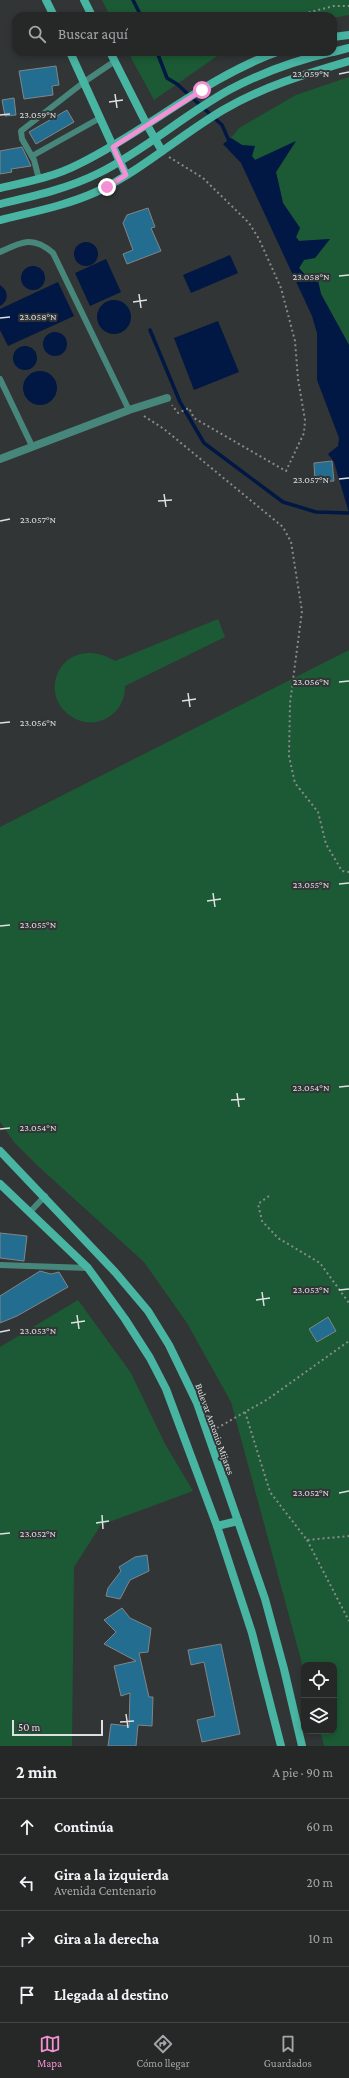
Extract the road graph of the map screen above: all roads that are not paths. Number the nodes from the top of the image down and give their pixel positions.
1 (46, 0) edge
2 (84, 0) edge
3 (52, 12) edge
4 (90, 12) edge
5 (349, 35) edge
6 (337, 36) edge
7 (349, 48) edge
8 (337, 51) edge
9 (72, 56) edge
10 (112, 56) edge
11 (268, 56) edge
12 (319, 56) edge
13 (114, 61) junction
14 (349, 61) edge
15 (84, 82) junction
16 (100, 118) junction
17 (147, 125) junction
18 (113, 147) junction
19 (162, 151) junction
20 (32, 156) junction
21 (126, 175) junction
22 (39, 179) junction
23 (0, 188) edge
24 (0, 204) edge
25 (0, 220) edge
26 (0, 252) edge
27 (0, 379) edge
28 (167, 398) dead end
29 (131, 409) junction
30 (32, 446) junction
31 (0, 459) edge
32 (0, 1151) edge
33 (0, 1184) edge
34 (45, 1196) junction
35 (30, 1212) junction
36 (0, 1265) edge
37 (88, 1268) junction
38 (238, 1521) junction
39 (217, 1526) junction
40 (281, 1746) edge
41 (302, 1746) edge

1 - 3 main road
2 - 4 main road
5 - 6 main road
7 - 8 main road
9 - 15 main road
10 - 13 main road
11 - 17 main road
12 - 24 main road
13 - 15 lane
13 - 17 main road
14 - 19 main road
15 - 16 main road
15 - 20 lane
16 - 18 main road
16 - 20 lane
17 - 18 main road
17 - 19 main road
18 - 21 main road
18 - 22 main road
19 - 21 main road
20 - 22 lane
21 - 25 main road
22 - 23 main road
26 - 29 lane
27 - 30 lane
28 - 29 street
29 - 30 street
30 - 31 street
32 - 34 main road, Bulevar Antonio Mijares
33 - 35 main road
34 - 35 lane
34 - 38 main road, Bulevar Antonio Mijares
35 - 37 main road
36 - 37 lane
37 - 39 main road
38 - 39 main road
38 - 41 main road, Bulevar Antonio Mijares
39 - 40 main road

